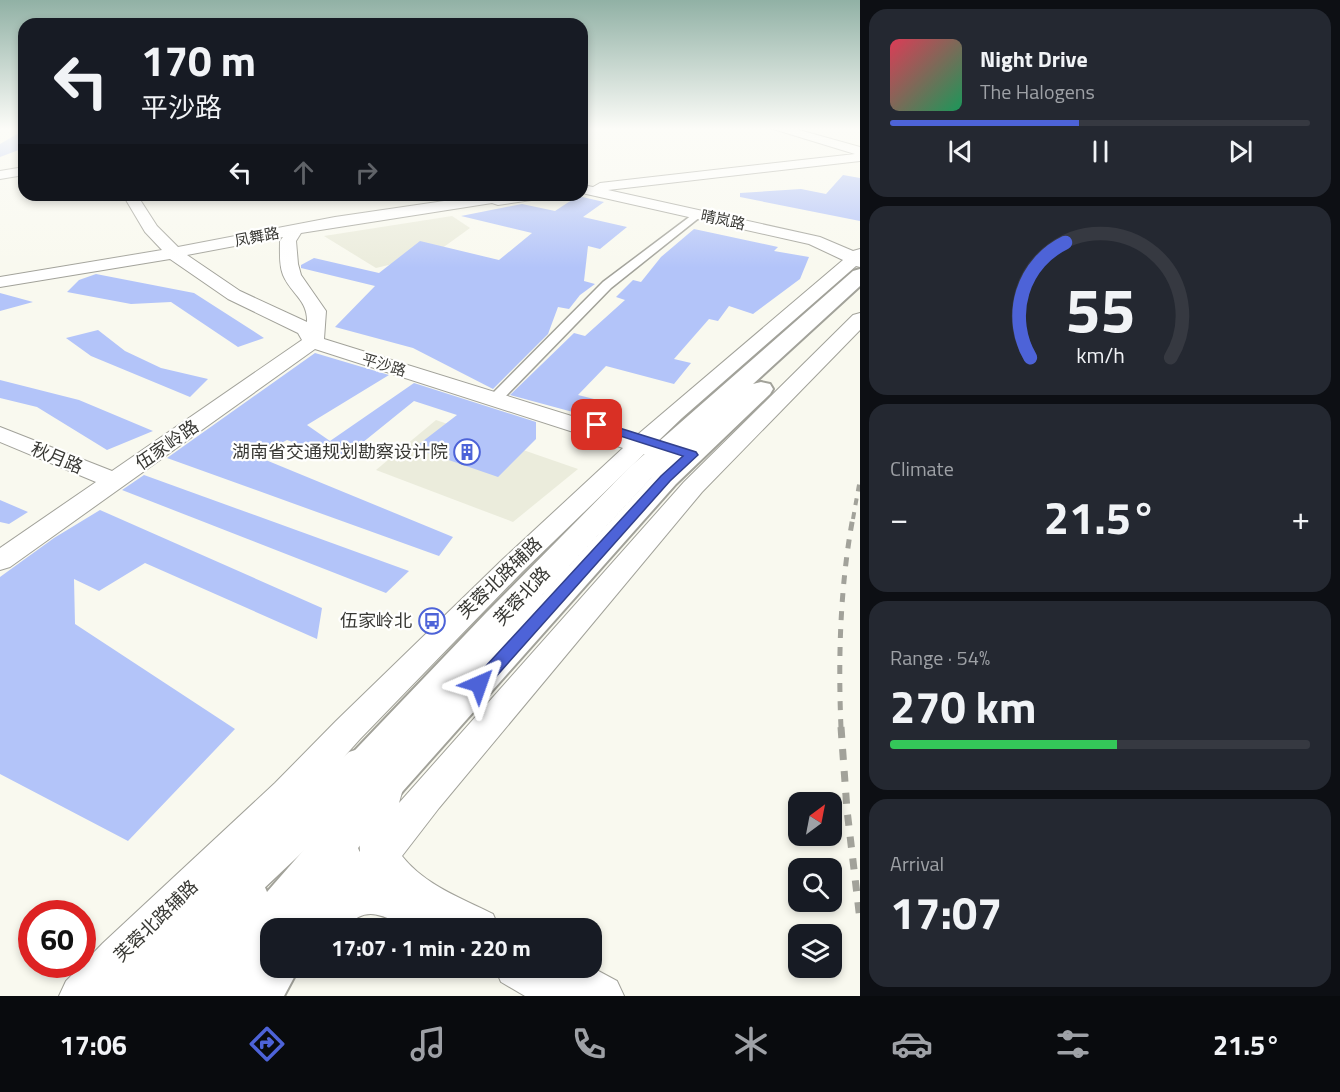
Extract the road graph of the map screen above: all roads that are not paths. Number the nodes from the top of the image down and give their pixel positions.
1 (679, 174) edge
2 (588, 186) edge
3 (588, 186) edge
4 (588, 187) edge
5 (133, 201) edge
6 (152, 201) edge
7 (475, 201) edge
8 (500, 201) edge
9 (696, 214) junction
10 (293, 234) junction
11 (178, 236) junction
12 (157, 237) junction
13 (235, 243) junction
14 (185, 253) junction
15 (859, 258) edge
16 (131, 261) junction
17 (219, 274) junction
18 (0, 282) edge
19 (860, 296) edge
20 (860, 319) edge
21 (316, 332) junction
22 (497, 397) junction
23 (0, 434) edge
24 (0, 444) edge
25 (665, 450) junction
26 (110, 484) junction
27 (0, 561) edge
28 (371, 756) junction
29 (379, 854) junction
30 (302, 918) edge
31 (330, 918) edge
32 (330, 918) edge
33 (427, 918) edge
34 (461, 918) edge
35 (118, 976) edge
36 (534, 978) edge
37 (569, 978) edge
38 (258, 980) edge
39 (81, 996) edge
40 (162, 996) edge
41 (207, 996) edge
42 (567, 996) edge
43 (602, 996) edge

1 - 2 street
3 - 15 street, 晴岚路
4 - 9 street, 晴岚路
5 - 12 street, 平沙路
6 - 11 street, 平沙路
7 - 13 street, 凤舞路
8 - 10 street, 凤舞路
9 - 15 street, 晴岚路
9 - 22 street
10 - 13 street, 凤舞路
10 - 21 street
11 - 13 street
11 - 14 street, 平沙路
12 - 14 street, 平沙路
12 - 16 street
13 - 14 street, 凤舞路
13 - 17 street
14 - 16 street, 凤舞路
14 - 17 street, 平沙路
14 - 21 street, 平沙路
15 - 25 main road, 芙蓉北路
16 - 18 street, 凤舞路
17 - 21 street, 平沙路
19 - 25 main road, 芙蓉北路
20 - 29 street
21 - 22 street, 平沙路
21 - 26 street, 伍家岭路
22 - 25 street, 平沙路
23 - 26 street, 秋月路
24 - 26 street, 秋月路
25 - 28 main road, 芙蓉北路
25 - 28 main road, 芙蓉北路
26 - 27 street, 伍家岭路
28 - 29 street
28 - 30 main road
28 - 35 highway
28 - 38 main road, 芙蓉北路
28 - 40 main road, 芙蓉北路
29 - 31 street
29 - 34 street
32 - 33 street
35 - 39 street, 芙蓉北路辅路
36 - 42 street
37 - 43 street
38 - 41 main road, 芙蓉北路

